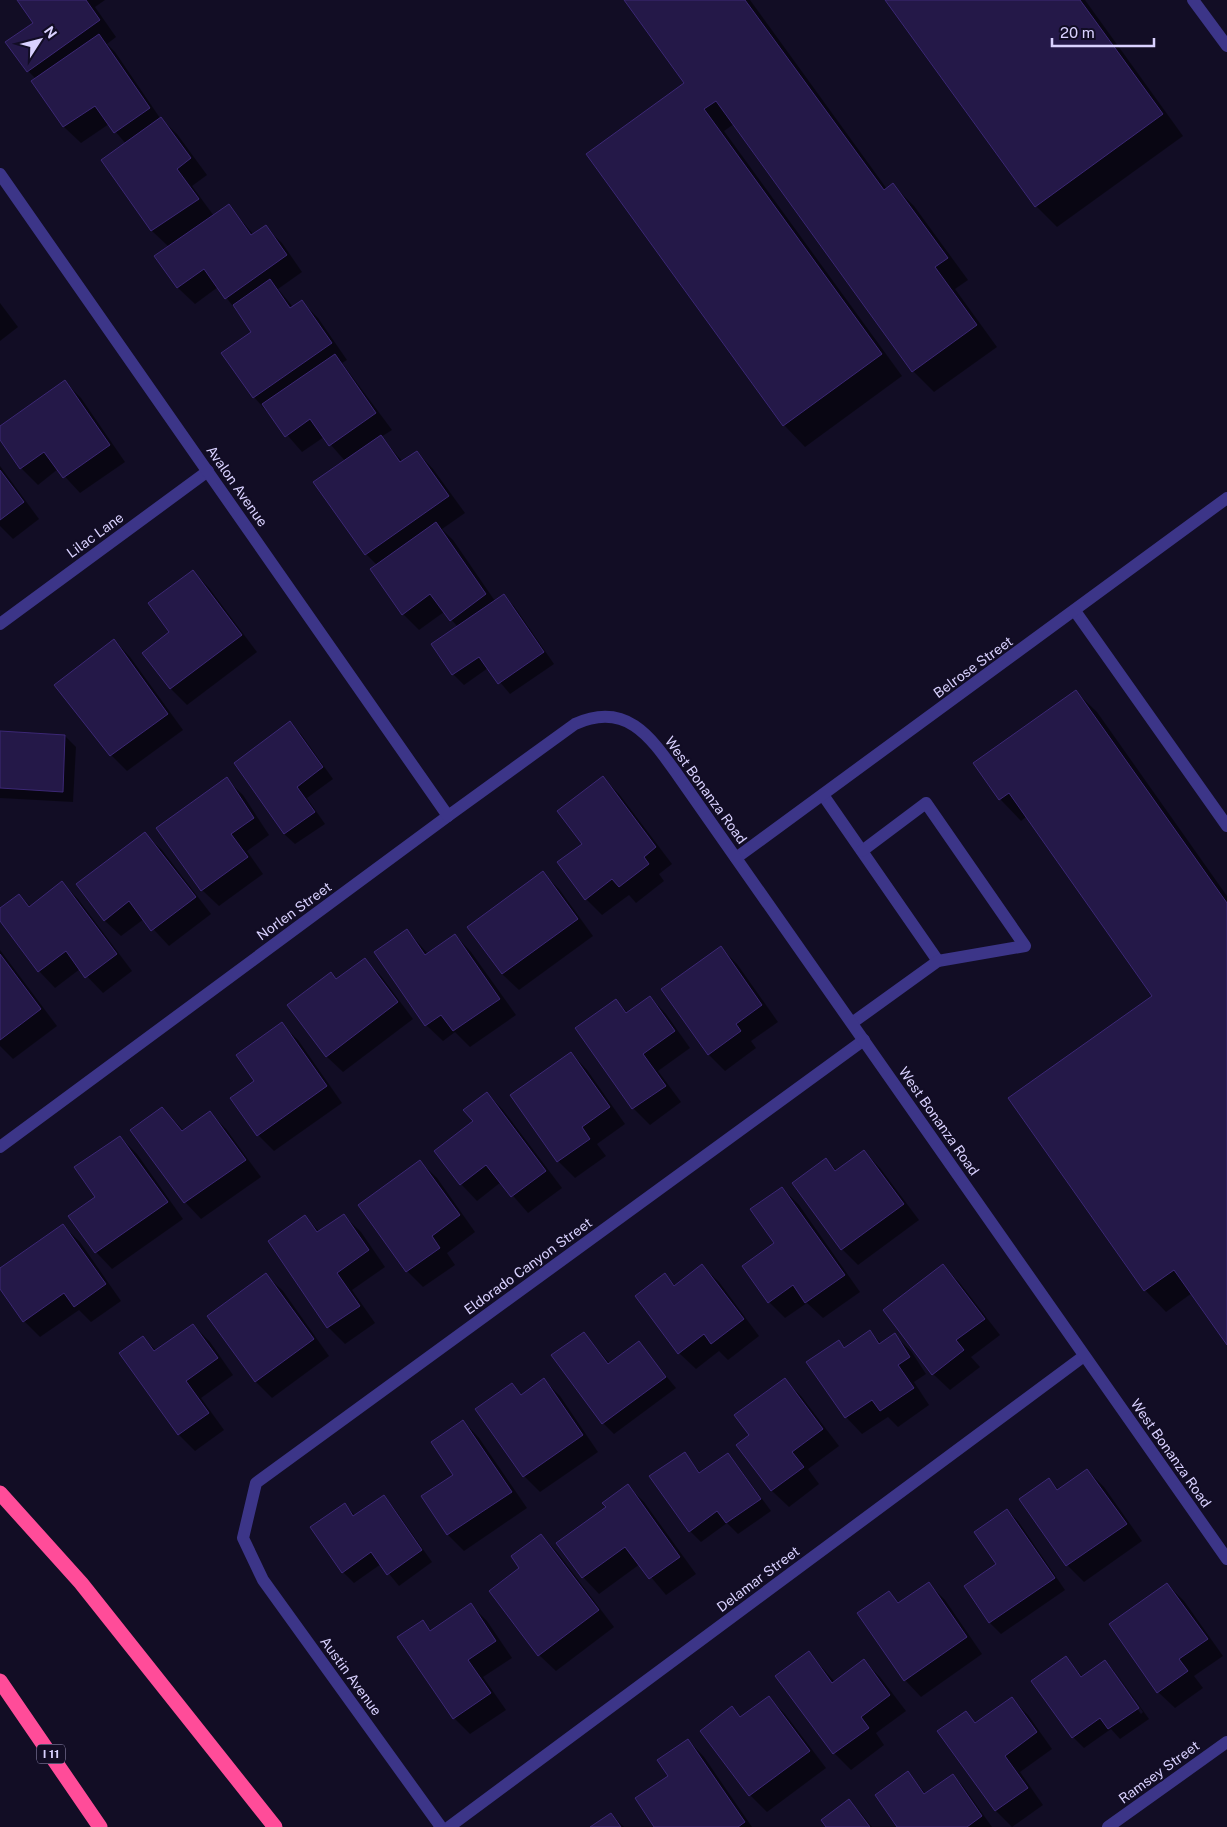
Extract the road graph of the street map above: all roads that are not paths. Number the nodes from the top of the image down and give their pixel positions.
1 (1193, 0) edge
2 (1227, 46) edge
3 (0, 174) edge
4 (208, 471) junction
5 (1227, 498) edge
6 (1076, 611) junction
7 (0, 624) edge
8 (613, 716) joint
9 (823, 795) junction
10 (448, 816) junction
11 (1227, 826) edge
12 (862, 851) junction
13 (736, 858) junction
14 (938, 961) junction
15 (852, 1023) junction
16 (864, 1040) junction
17 (0, 1147) edge
18 (1084, 1356) junction
19 (0, 1493) edge
20 (243, 1538) joint
21 (1227, 1559) edge
22 (0, 1680) edge
23 (1227, 1742) edge
24 (100, 1827) edge
25 (275, 1827) edge
26 (441, 1827) edge
27 (449, 1827) edge
28 (1108, 1827) edge

1 - 2 street
3 - 4 street, Avalon Avenue
4 - 7 street, Lilac Lane
4 - 10 street, Avalon Avenue
5 - 6 street, Belrose Street
6 - 9 street, Belrose Street
6 - 11 street
8 - 10 street, Norlen Street
8 - 13 street, West Bonanza Road
9 - 12 street
9 - 13 street, Belrose Street
10 - 17 street, Norlen Street
12 - 14 street
12 - 14 street
13 - 15 street, West Bonanza Road
14 - 15 street
15 - 16 street, West Bonanza Road
16 - 18 street, West Bonanza Road
16 - 20 street, Eldorado Canyon Street
18 - 21 street, West Bonanza Road
18 - 27 street, Delamar Street
19 - 25 highway
20 - 26 street, Austin Avenue
22 - 24 highway, I 11
23 - 28 street, Ramsey Street

